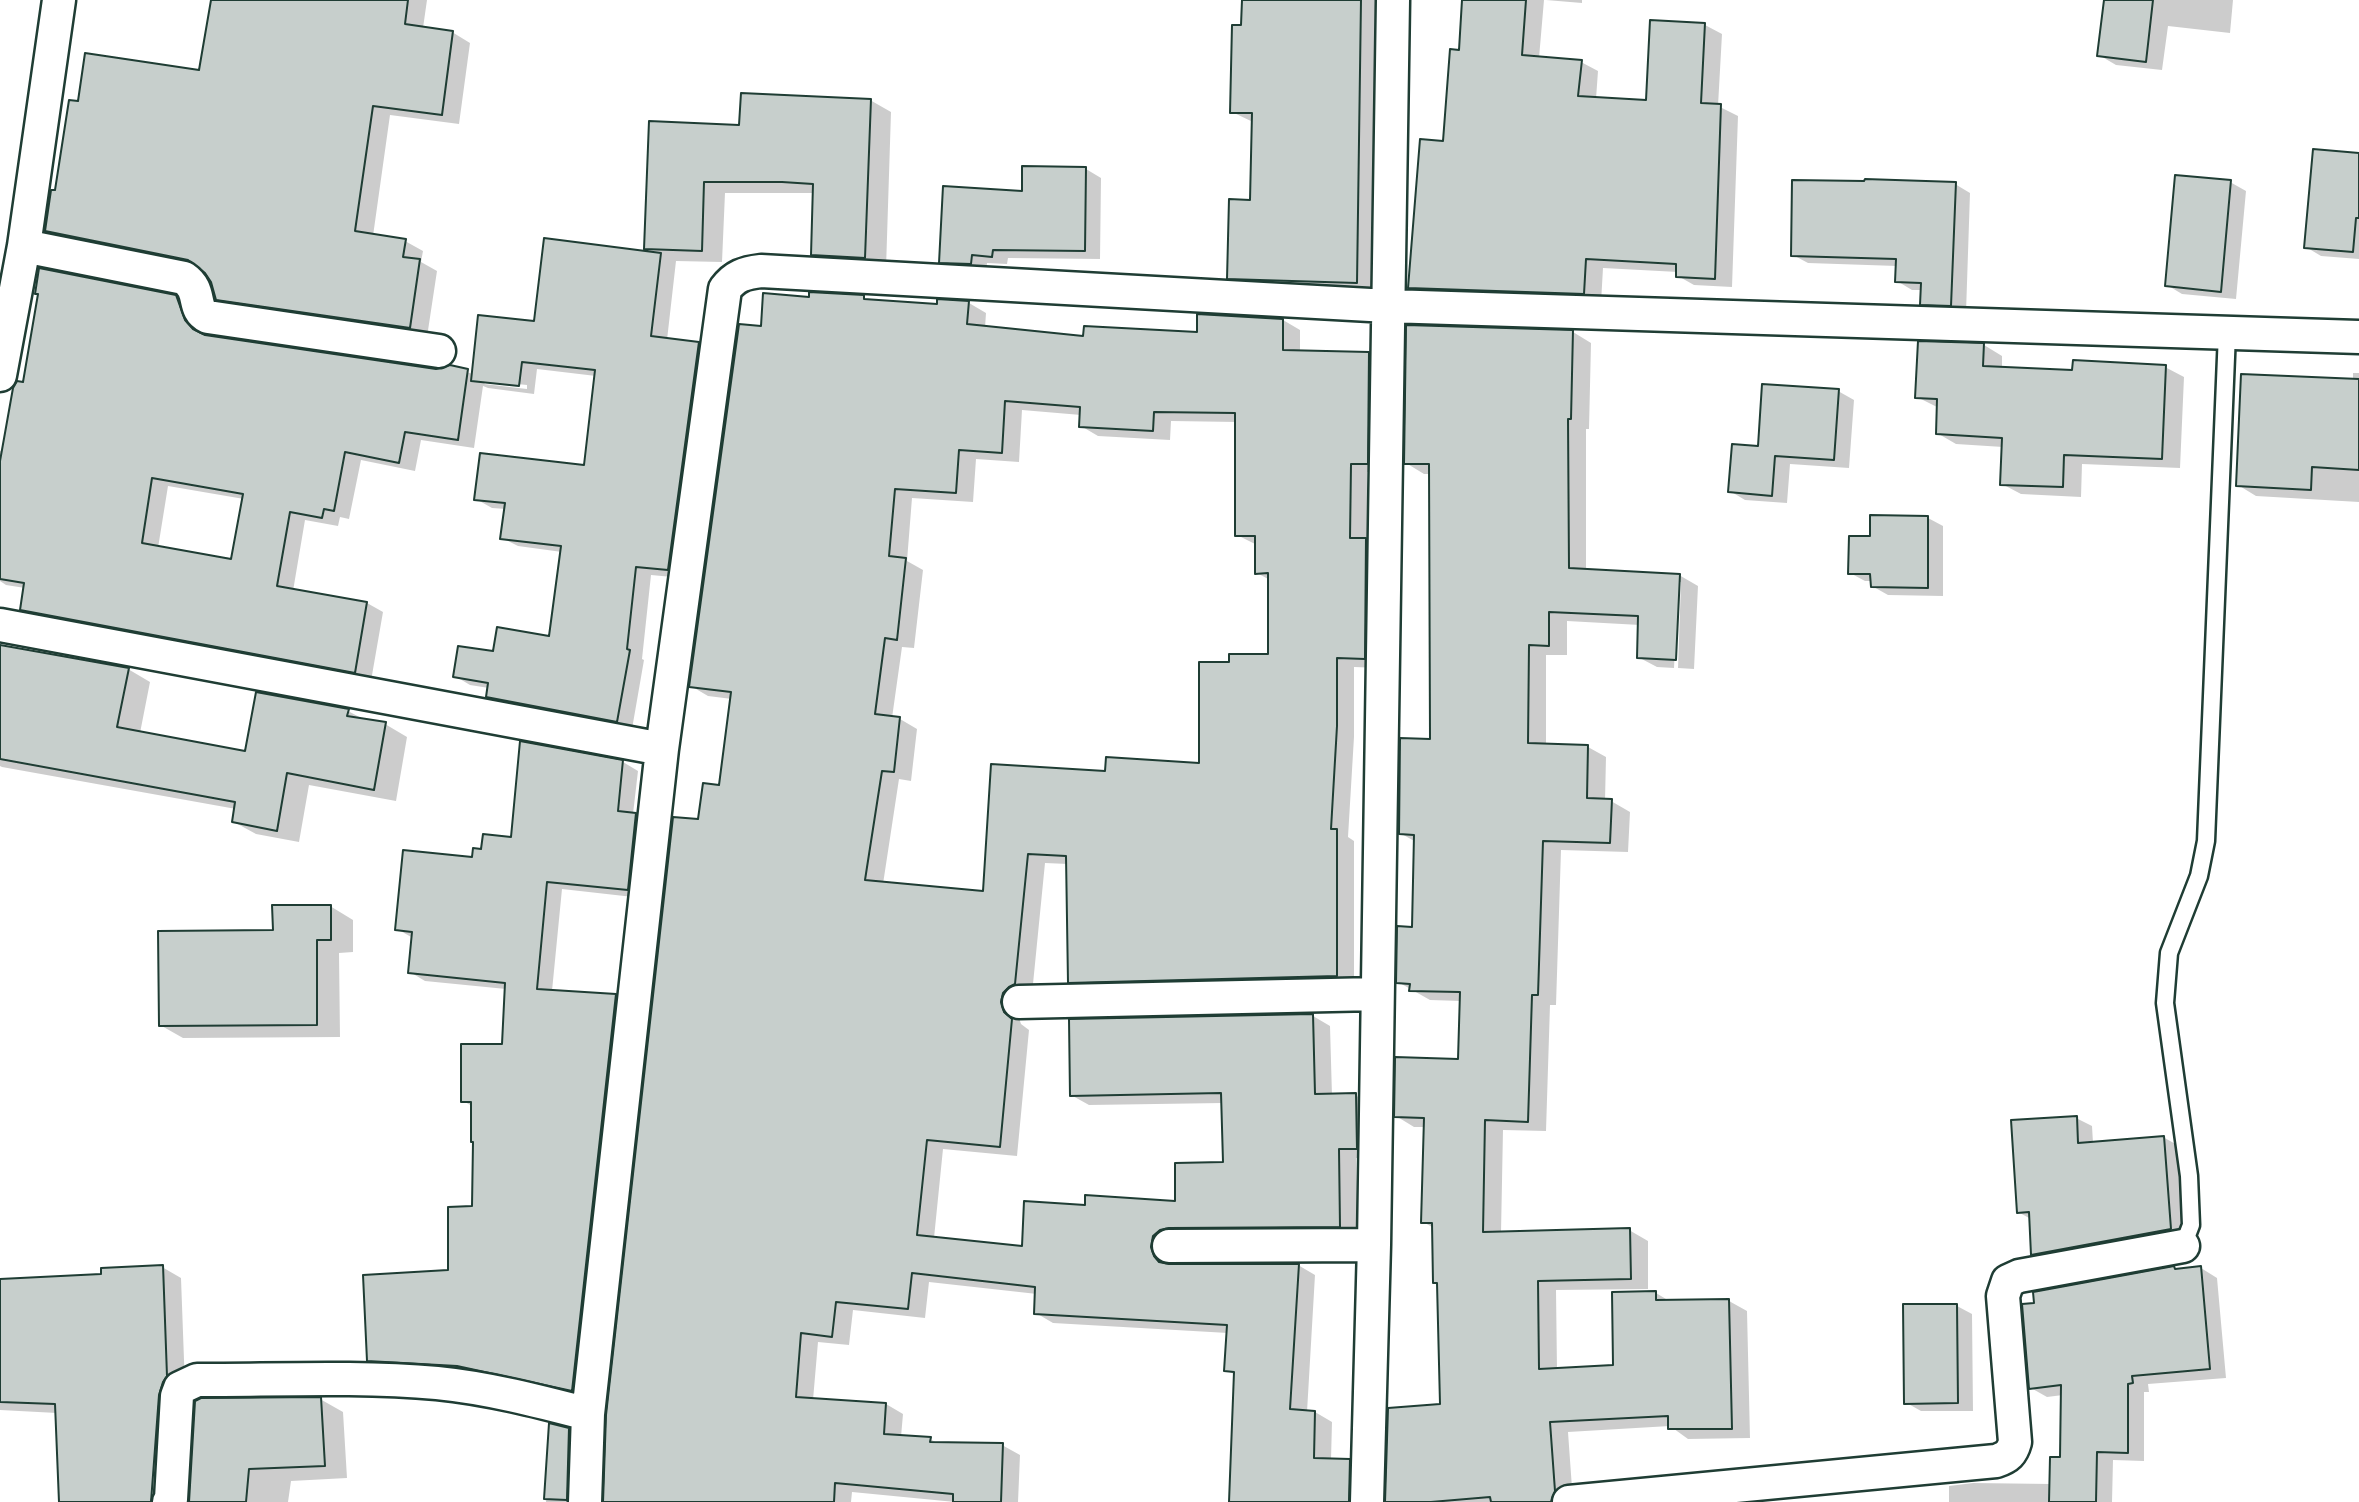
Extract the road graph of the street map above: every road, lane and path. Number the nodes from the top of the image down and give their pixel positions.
1 (59, 0) edge
2 (1393, 0) edge
3 (24, 246) junction
4 (1388, 306) junction
5 (2227, 332) junction
6 (2359, 337) edge
7 (439, 351) dead end
8 (0, 375) edge
9 (0, 625) edge
10 (663, 749) junction
11 (1376, 994) junction
12 (1019, 1002) dead end
13 (1374, 1245) junction
14 (1169, 1246) dead end
15 (2183, 1246) joint
16 (588, 1414) junction
17 (169, 1502) edge
18 (584, 1502) edge
19 (1367, 1502) edge
20 (1569, 1502) edge

1 - 3 street
2 - 4 street
3 - 7 street
3 - 8 street
4 - 5 street
4 - 10 street
4 - 11 street
5 - 6 street
5 - 15 lane
9 - 10 street
10 - 16 street
11 - 12 street
11 - 13 street
13 - 14 street
13 - 19 street
15 - 20 street
16 - 17 street
16 - 18 street

